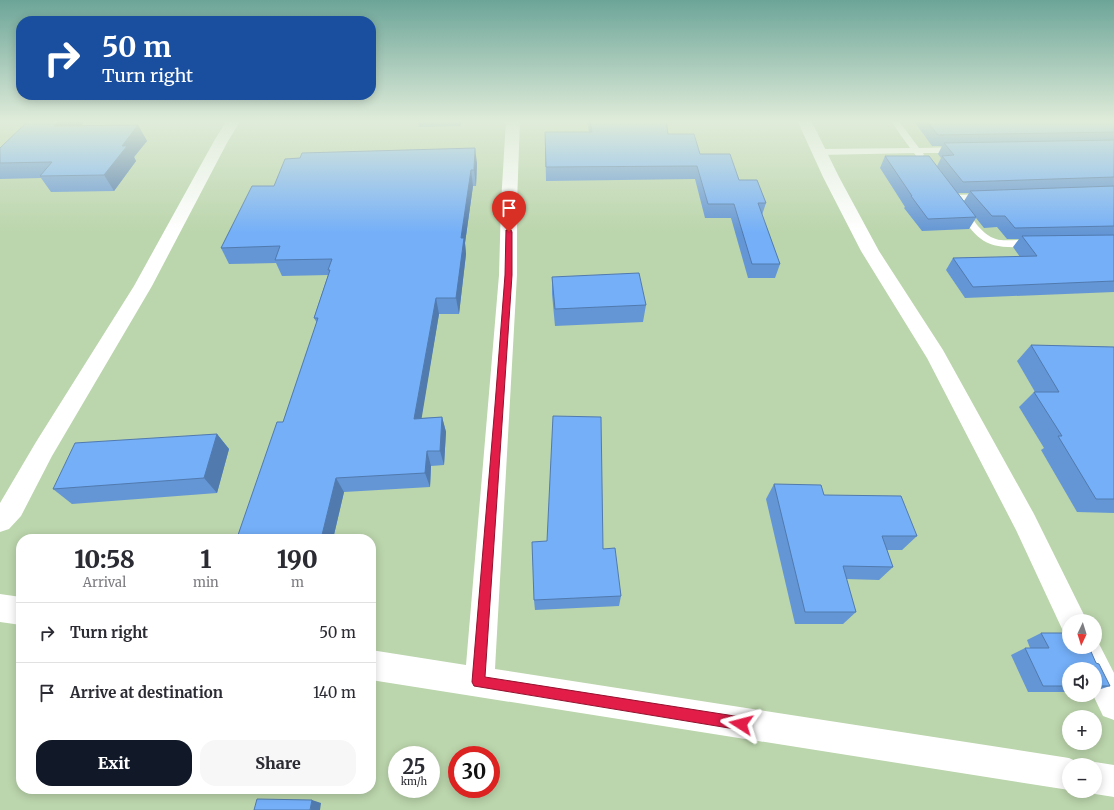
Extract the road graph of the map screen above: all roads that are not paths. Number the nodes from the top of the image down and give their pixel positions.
1 (212, 158) edge
2 (511, 158) edge
3 (823, 158) edge
4 (923, 158) edge
5 (926, 162) edge
6 (991, 196) edge
7 (1046, 243) edge
8 (0, 521) edge
9 (0, 608) edge
10 (16, 610) edge
11 (1070, 614) edge
12 (1089, 654) edge
13 (376, 666) edge
14 (479, 682) junction
15 (1114, 705) edge
16 (1062, 773) edge
17 (1102, 779) edge
18 (1114, 781) edge

1 - 8 street
2 - 14 street
3 - 11 street
4 - 5 lane
6 - 7 lane
9 - 10 street
12 - 15 street
13 - 14 street
14 - 16 street
17 - 18 street

